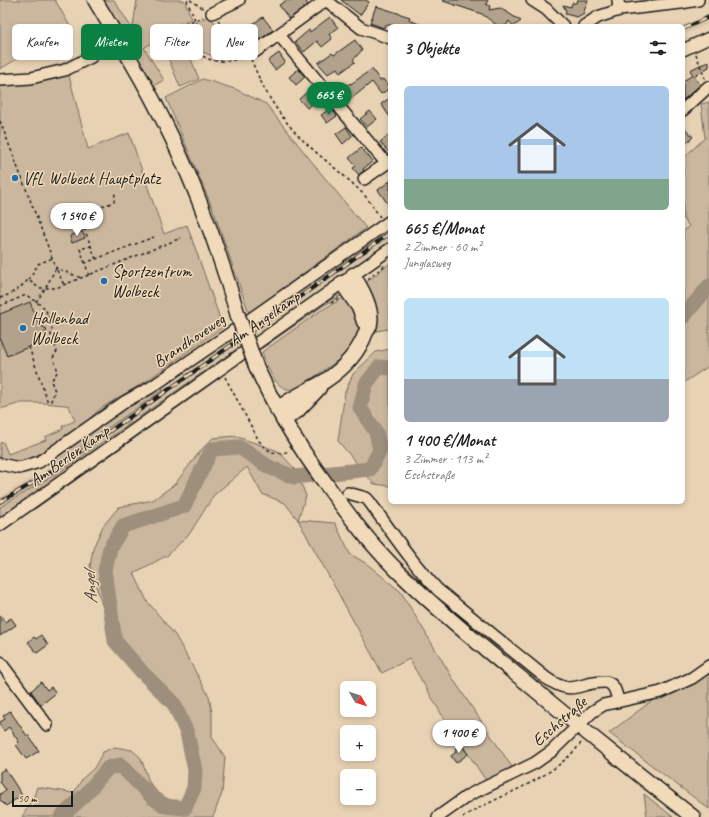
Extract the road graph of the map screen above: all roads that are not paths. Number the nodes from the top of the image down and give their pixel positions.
1 (95, 0) edge
2 (239, 0) edge
3 (326, 0) edge
4 (532, 0) edge
5 (698, 0) edge
6 (680, 2) edge
7 (547, 5) edge
8 (619, 5) edge
9 (212, 13) road end
10 (561, 24) edge
11 (587, 24) edge
12 (279, 34) junction
13 (388, 37) edge
14 (709, 38) edge
15 (688, 47) edge
16 (258, 49) edge
17 (85, 60) edge
18 (0, 80) edge
19 (708, 87) edge
20 (685, 108) edge
21 (388, 162) edge
22 (364, 179) dead end
23 (388, 222) edge
24 (388, 251) edge
25 (351, 281) junction
26 (158, 414) joint
27 (280, 415) junction
28 (0, 464) edge
29 (348, 493) dead end
30 (0, 525) edge
31 (0, 662) edge
32 (709, 666) edge
33 (618, 701) junction
34 (47, 725) dead end
35 (578, 726) junction
36 (438, 817) edge
37 (694, 817) edge

1 - 27 main road, bridge
2 - 9 street
3 - 12 street
3 - 13 street
4 - 7 street
5 - 6 street
6 - 8 street
7 - 10 street
8 - 11 street
12 - 16 street
12 - 21 street
14 - 15 street
17 - 18 street
19 - 20 street
21 - 22 street
23 - 28 street, Brandhoveweg
24 - 25 street, Am Angelkamp
25 - 26 street, Am Angelkamp
25 - 27 main road
26 - 30 street, Am Berler Kamp
27 - 35 main road
29 - 33 street
31 - 34 street
32 - 33 street, Eschstraße
33 - 35 street, Eschstraße
35 - 36 street, Eschstraße
35 - 37 main road

